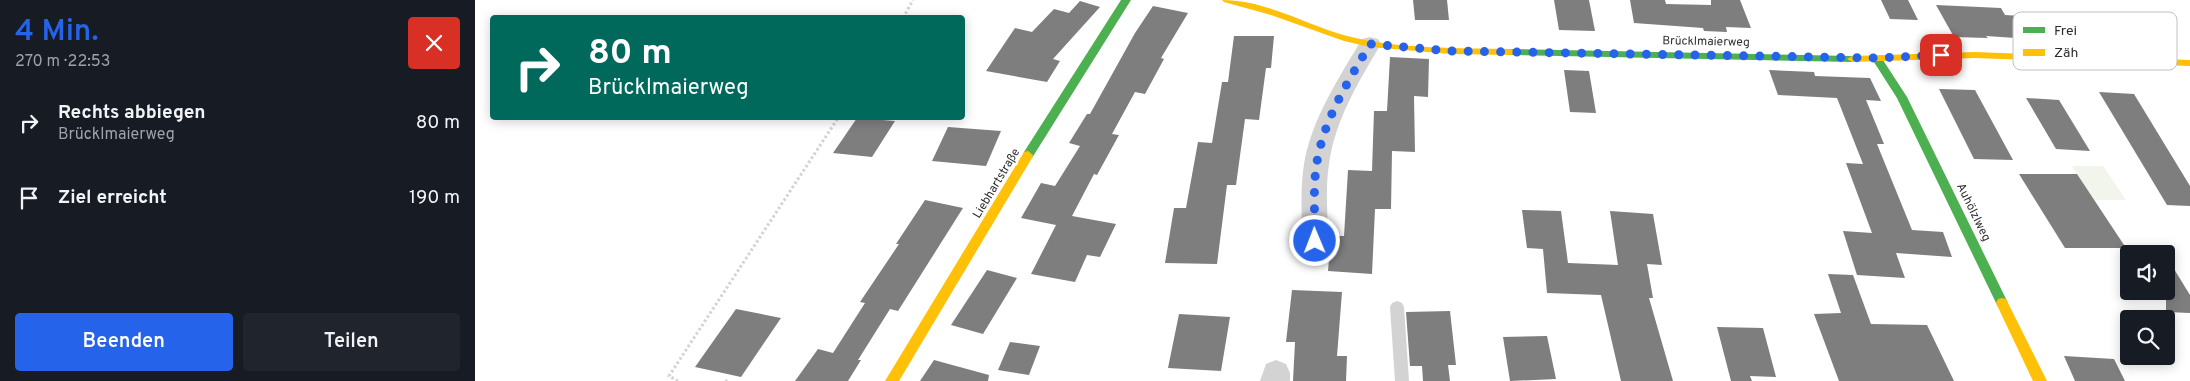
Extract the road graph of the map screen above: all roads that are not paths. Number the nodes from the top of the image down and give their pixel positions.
1 (1127, 0) edge
2 (1227, 0) edge
3 (1370, 44) junction
4 (2013, 56) edge
5 (1877, 58) junction
6 (2177, 63) edge
7 (2190, 63) edge
8 (1315, 241) dead end
9 (1397, 307) dead end
10 (892, 381) edge
11 (1402, 381) edge
12 (2041, 381) edge

1 - 10 street, Liebhartstraße
2 - 3 street, Brücklmaierweg
3 - 5 street, Brücklmaierweg
3 - 8 street
4 - 5 street, Brücklmaierweg
5 - 12 street, Auhölzlweg
6 - 7 street, Brücklmaierweg
9 - 11 lane

